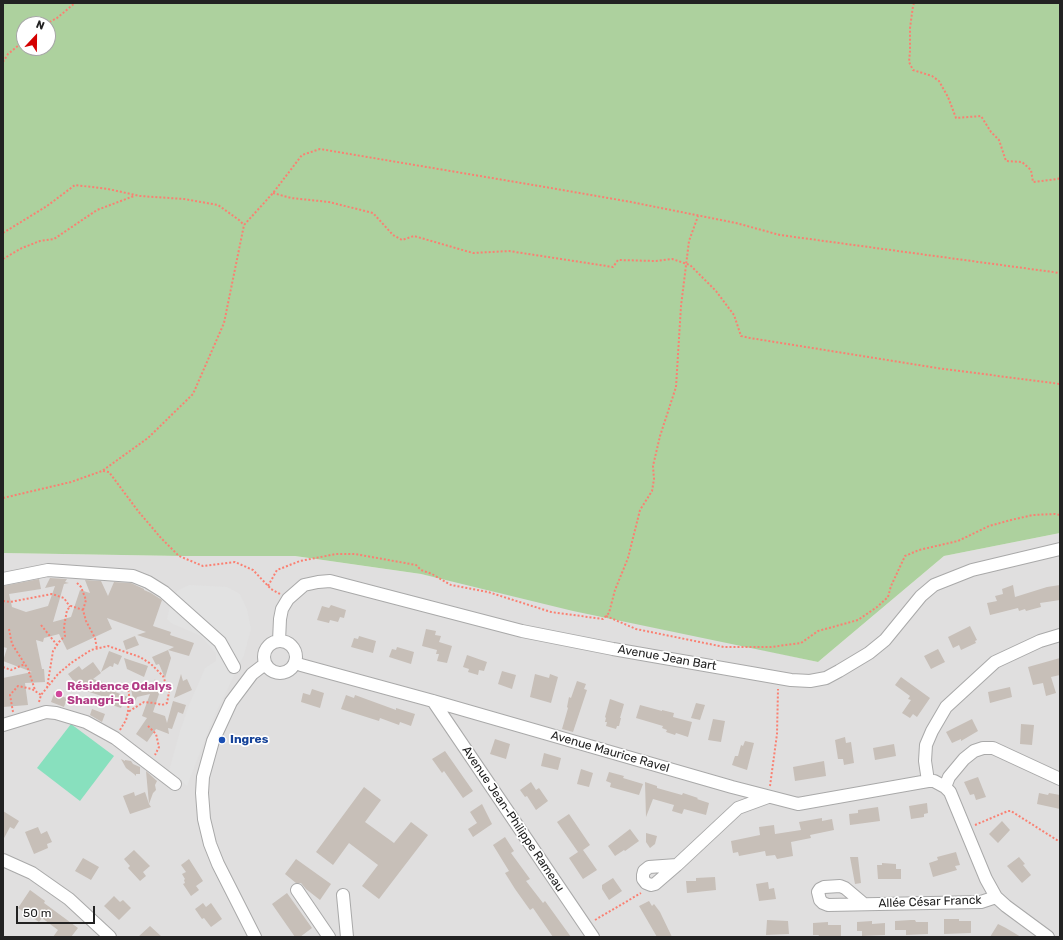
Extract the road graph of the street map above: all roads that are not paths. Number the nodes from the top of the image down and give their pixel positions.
1 (1060, 549) edge
2 (3, 579) edge
3 (1060, 635) edge
4 (279, 641) junction
5 (296, 662) junction
6 (265, 664) junction
7 (234, 666) dead end
8 (433, 701) junction
9 (3, 725) edge
10 (1060, 779) edge
11 (928, 780) junction
12 (175, 784) dead end
13 (732, 787) junction
14 (945, 787) junction
15 (768, 797) junction
16 (738, 808) junction
17 (3, 860) edge
18 (677, 865) junction
19 (297, 890) dead end
20 (343, 895) dead end
21 (996, 897) junction
22 (864, 904) dead end
23 (110, 937) edge
24 (255, 937) edge
25 (329, 937) edge
26 (347, 937) edge
27 (593, 937) edge
28 (1048, 937) edge

1 - 4 street, Avenue Jean Bart
2 - 7 street
3 - 11 street
4 - 5 street
4 - 6 street
5 - 6 street
5 - 8 street, Avenue Maurice Ravel
6 - 24 street
8 - 13 street, Avenue Maurice Ravel
8 - 27 street, Avenue Jean-Philippe Rameau
9 - 12 street
10 - 14 street
11 - 14 street
11 - 15 street, Avenue Maurice Ravel
13 - 15 street, Avenue Maurice Ravel
13 - 16 street
14 - 21 street
15 - 16 street
16 - 18 street
17 - 23 street
18 - 18 street
19 - 25 street
20 - 26 street
21 - 22 street, Allée César Franck
21 - 28 street

